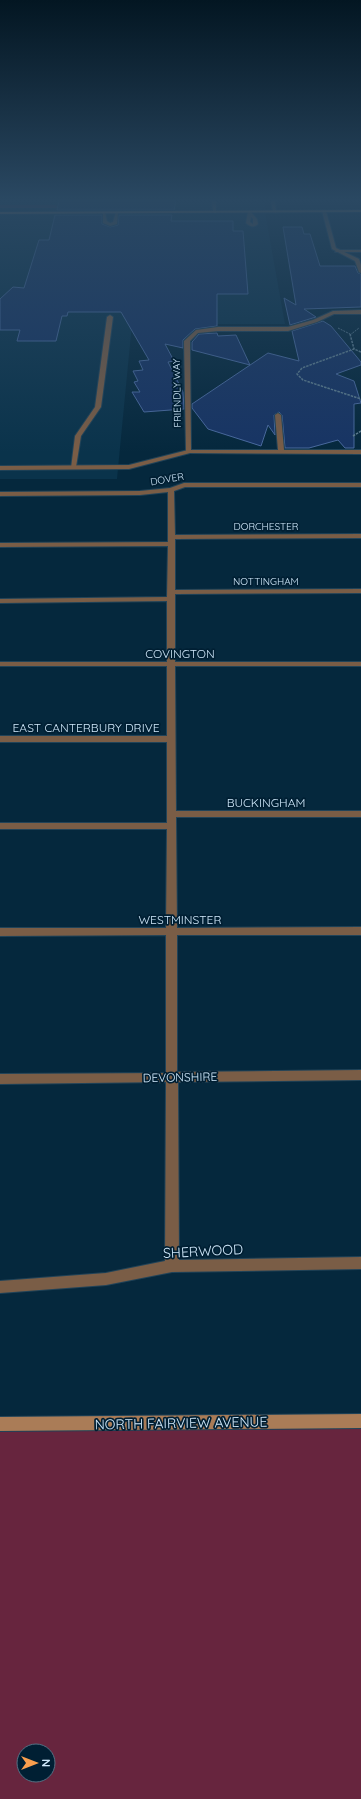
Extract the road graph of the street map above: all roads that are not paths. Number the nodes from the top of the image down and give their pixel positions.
1 (361, 312) edge
2 (110, 318) dead end
3 (278, 415) dead end
4 (188, 452) junction
5 (281, 452) junction
6 (361, 452) edge
7 (73, 467) junction
8 (0, 468) edge
9 (361, 485) edge
10 (171, 490) junction
11 (0, 494) edge
12 (361, 536) edge
13 (171, 540) junction
14 (0, 545) edge
15 (361, 591) edge
16 (171, 595) junction
17 (0, 601) edge
18 (0, 664) edge
19 (361, 664) edge
20 (171, 665) junction
21 (0, 739) edge
22 (171, 739) junction
23 (171, 814) junction
24 (361, 814) edge
25 (0, 826) edge
26 (171, 826) junction
27 (361, 931) edge
28 (0, 932) edge
29 (172, 932) junction
30 (361, 1075) edge
31 (172, 1077) junction
32 (0, 1079) edge
33 (361, 1263) edge
34 (172, 1266) junction
35 (0, 1287) edge
36 (361, 1420) edge
37 (0, 1424) edge

1 - 4 street, FRIENDLY WAY
2 - 7 street
3 - 5 street
4 - 5 street
4 - 7 street
5 - 6 street
7 - 8 street
9 - 10 street, DOVER
10 - 11 street, DOVER
10 - 13 street
12 - 13 street, DORCHESTER
13 - 14 street, DORCHESTER
13 - 16 street
15 - 16 street, NOTTINGHAM
16 - 17 street, NOTTINGHAM
16 - 20 street
18 - 20 street, COVINGTON
19 - 20 street, COVINGTON
20 - 22 street
21 - 22 street, EAST CANTERBURY DRIVE
22 - 23 street
23 - 24 street, BUCKINGHAM
23 - 26 street
25 - 26 street
26 - 29 street
27 - 29 street, WESTMINSTER
28 - 29 street, WESTMINSTER
29 - 31 street
30 - 31 street, DEVONSHIRE
31 - 32 street, DEVONSHIRE
31 - 34 street
33 - 34 street, SHERWOOD
34 - 35 street, SHERWOOD
36 - 37 street, NORTH FAIRVIEW AVENUE

